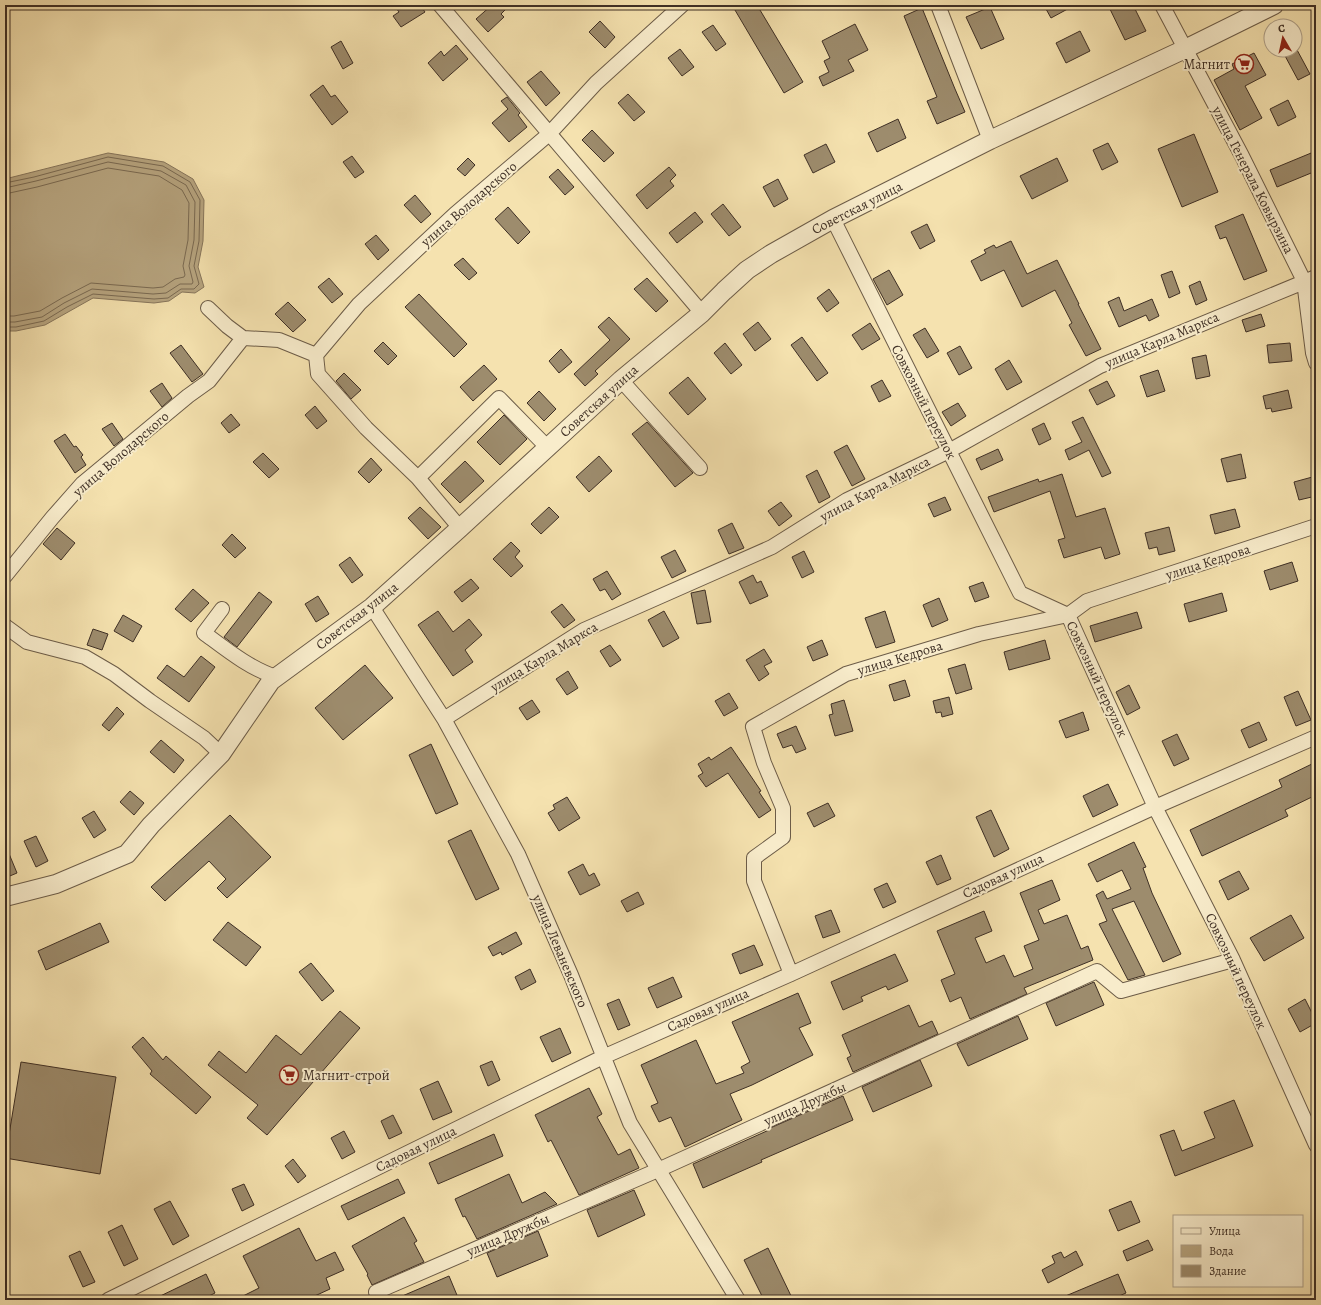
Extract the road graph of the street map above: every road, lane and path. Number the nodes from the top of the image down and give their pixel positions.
1 (440, 5) edge
2 (682, 5) edge
3 (938, 5) edge
4 (1162, 5) edge
5 (1274, 5) edge
6 (1185, 49) junction
7 (549, 134) junction
8 (990, 140) junction
9 (833, 219) junction
10 (1310, 279) edge
11 (208, 308) dead end
12 (702, 313) junction
13 (244, 338) junction
14 (316, 355) junction
15 (1316, 363) edge
16 (621, 380) junction
17 (547, 447) junction
18 (949, 451) junction
19 (700, 468) dead end
20 (418, 478) junction
21 (1316, 526) edge
22 (460, 528) junction
23 (5, 576) edge
24 (372, 607) junction
25 (222, 609) dead end
26 (1068, 615) junction
27 (5, 626) edge
28 (276, 677) junction
29 (444, 719) junction
30 (1316, 737) edge
31 (221, 754) junction
32 (1155, 807) junction
33 (5, 897) edge
34 (1233, 960) junction
35 (790, 974) junction
36 (603, 1057) junction
37 (1316, 1145) edge
38 (658, 1170) junction
39 (376, 1292) dead end
40 (108, 1300) edge
41 (738, 1300) edge

1 - 7 street
2 - 7 street, улица Володарского
3 - 8 street
4 - 6 street, улица Генерала Ковырзина
5 - 6 street, Советская улица
6 - 8 street, Советская улица
6 - 10 street, улица Генерала Ковырзина
7 - 12 street
7 - 14 street, улица Володарского
8 - 9 street, Советская улица
9 - 12 street, Советская улица
9 - 18 street, Совхозный переулок
10 - 15 street, улица Генерала Ковырзина
10 - 18 street, улица Карла Маркса
11 - 13 street
12 - 16 street, Советская улица
13 - 14 street
13 - 23 street, улица Володарского
14 - 20 street
16 - 17 street, Советская улица
16 - 19 street
17 - 20 street
17 - 22 street, Советская улица
18 - 26 street, Совхозный переулок
18 - 29 street, улица Карла Маркса
20 - 22 street
21 - 26 street, улица Кедрова
22 - 24 street, Советская улица
24 - 28 street, Советская улица
24 - 29 street, улица Леваневского
25 - 28 street
26 - 32 street, Совхозный переулок
26 - 35 street, улица Кедрова
27 - 31 street
28 - 31 street, Советская улица
29 - 36 street, улица Леваневского
30 - 32 street, Садовая улица
31 - 33 street, Советская улица
32 - 34 street, Совхозный переулок
32 - 35 street, Садовая улица
34 - 37 street, Совхозный переулок
34 - 38 street, улица Дружбы
35 - 36 street, Садовая улица
36 - 38 street, улица Леваневского
36 - 40 street, Садовая улица
38 - 39 street, улица Дружбы
38 - 41 street, улица Леваневского

